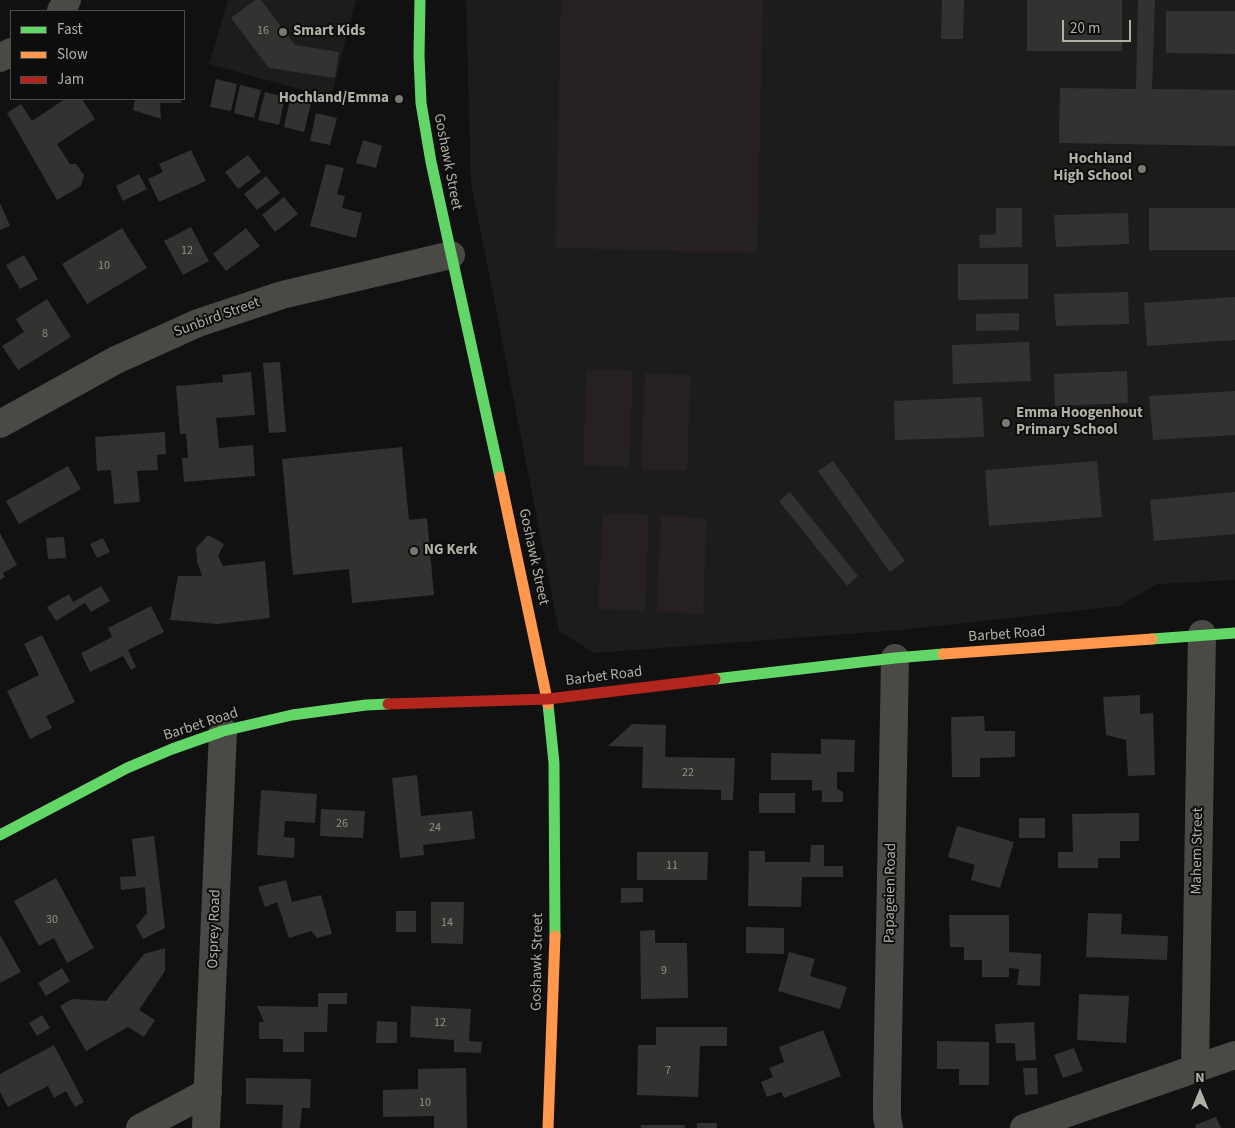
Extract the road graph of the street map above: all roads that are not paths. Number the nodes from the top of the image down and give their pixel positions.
1 (420, 0) edge
2 (451, 256) junction
3 (0, 424) edge
4 (1235, 633) edge
5 (1202, 634) junction
6 (895, 658) junction
7 (548, 698) junction
8 (223, 731) junction
9 (0, 835) edge
10 (1235, 1055) edge
11 (1195, 1068) junction
12 (208, 1092) junction
13 (140, 1128) edge
14 (206, 1128) edge
15 (548, 1128) edge
16 (889, 1128) edge
17 (1024, 1128) edge

1 - 2 street, Goshawk Street
2 - 3 street, Sunbird Street
2 - 7 street, Goshawk Street
4 - 5 street, Barbet Road
5 - 6 street, Barbet Road
5 - 11 street, Mahem Street
6 - 7 street, Barbet Road
6 - 16 street, Papageien Road
7 - 8 street, Barbet Road
7 - 15 street, Goshawk Street
8 - 9 street, Barbet Road
8 - 12 street, Osprey Road
10 - 11 street
11 - 17 street
12 - 13 street
12 - 14 street, Osprey Road

